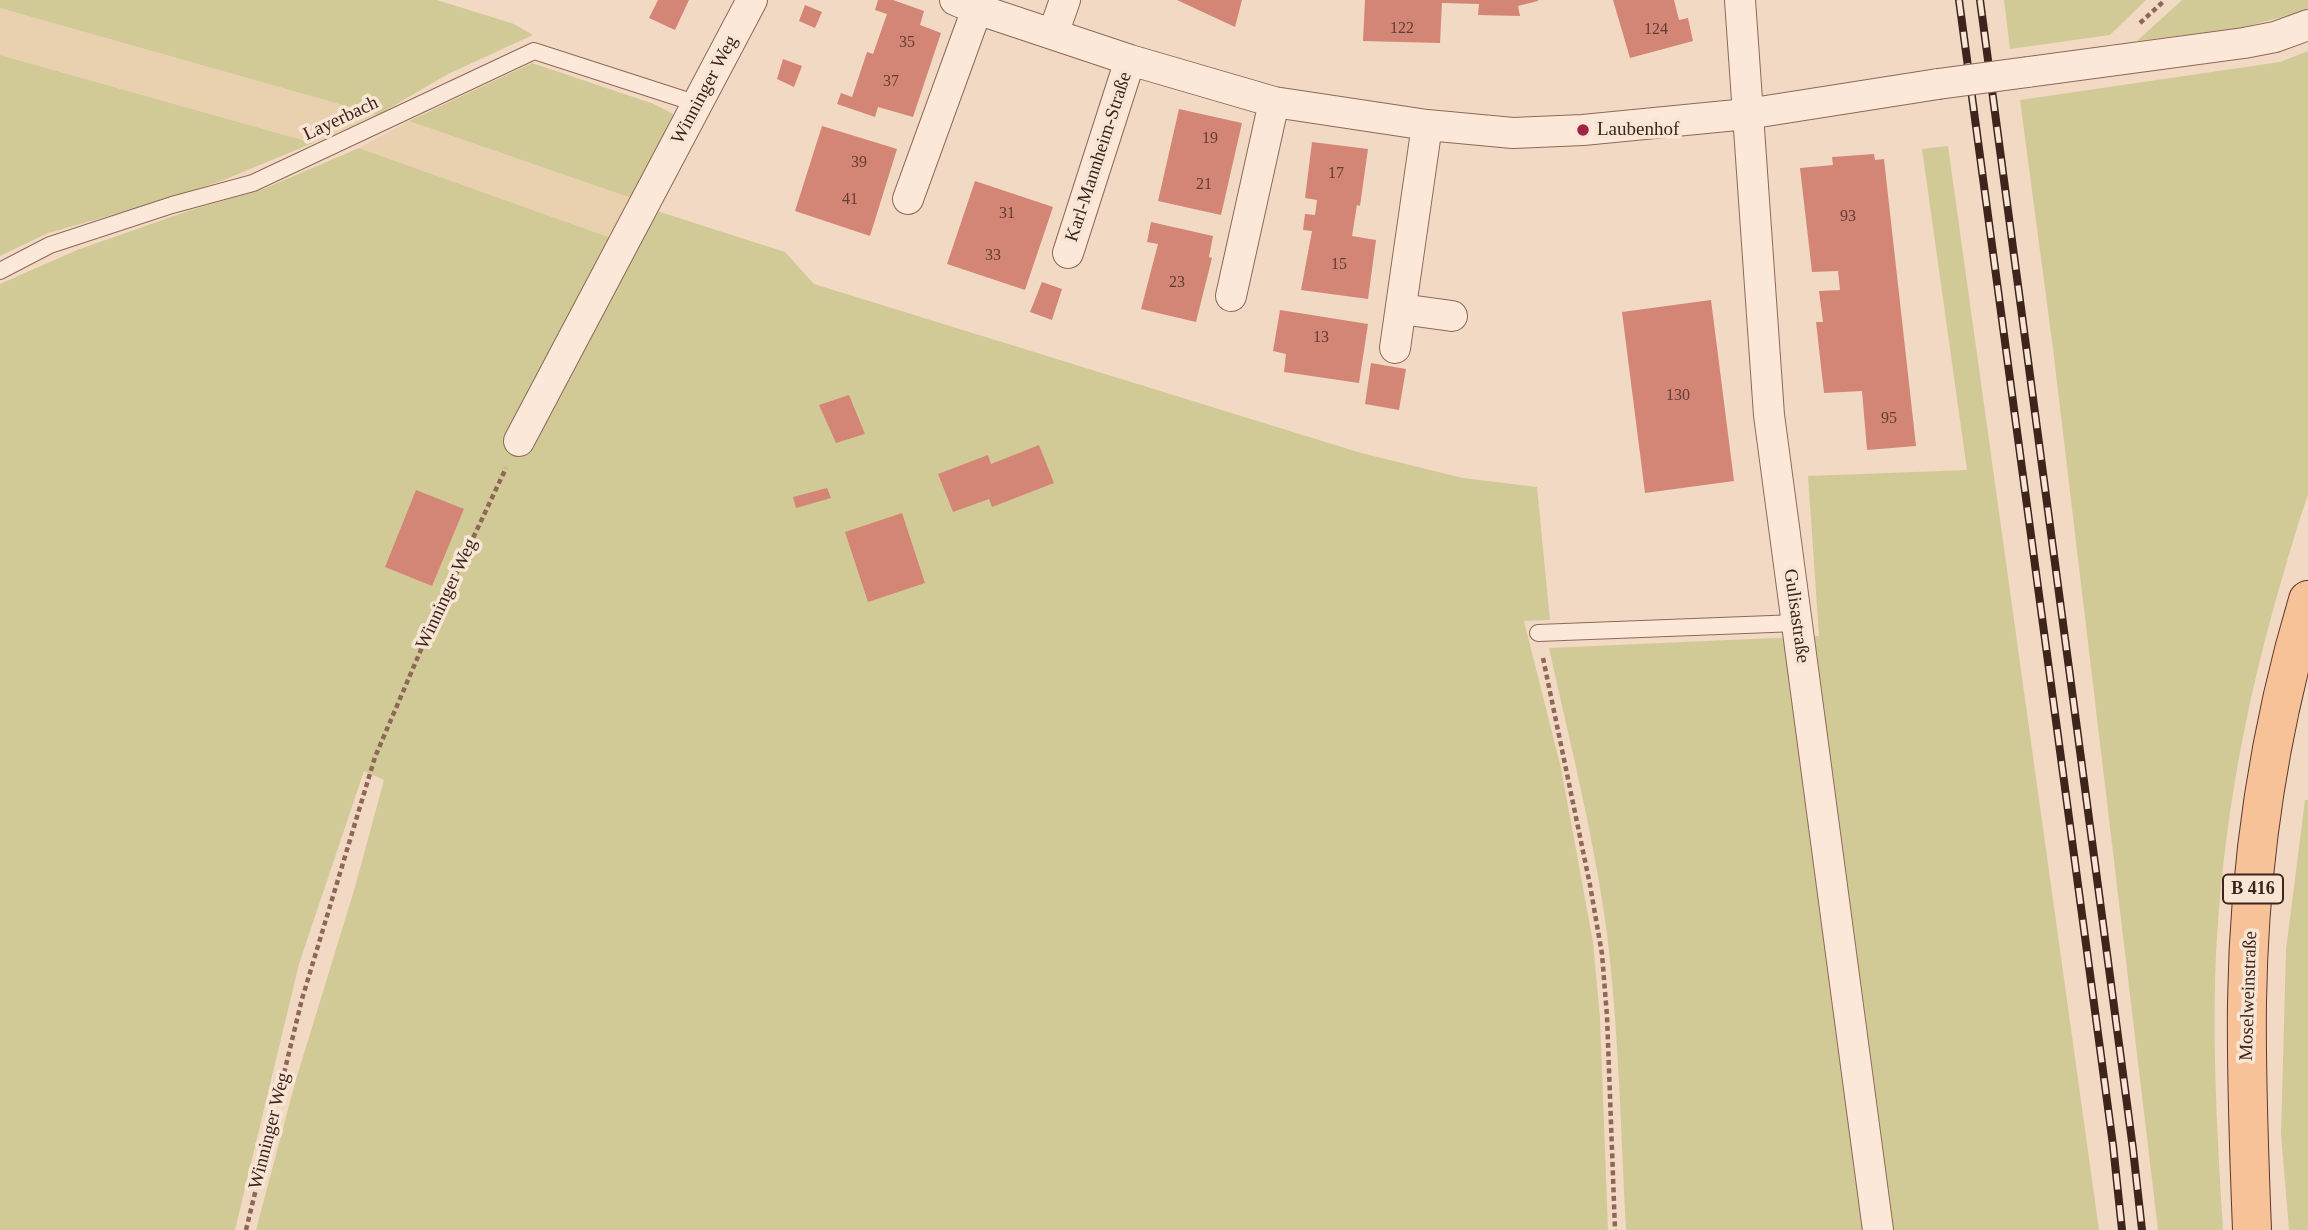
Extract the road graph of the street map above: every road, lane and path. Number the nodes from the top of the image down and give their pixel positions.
1 (752, 0) edge
2 (1065, 0) edge
3 (1740, 0) edge
4 (966, 5) edge
5 (2308, 25) edge
6 (1052, 34) junction
7 (1130, 60) junction
8 (1274, 102) junction
9 (698, 104) junction
10 (1747, 114) junction
11 (1427, 125) junction
12 (908, 199) dead end
13 (1069, 253) dead end
14 (0, 271) edge
15 (1231, 296) dead end
16 (1401, 309) junction
17 (1452, 316) dead end
18 (1395, 348) dead end
19 (519, 441) joint
20 (2308, 600) edge
21 (1797, 623) junction
22 (1538, 633) joint
23 (246, 1230) edge
24 (1615, 1230) edge
25 (1878, 1230) edge
26 (2252, 1230) edge

1 - 9 street, Winninger Weg
2 - 6 street
3 - 10 street, Gulisastraße
4 - 6 street, Karl-Mannheim-Straße
4 - 12 street, Karl-Mannheim-Straße
5 - 10 street, Karl-Mannheim-Straße, bridge
6 - 7 street, Karl-Mannheim-Straße
7 - 8 street, Karl-Mannheim-Straße
7 - 13 street, Karl-Mannheim-Straße
8 - 11 street, Karl-Mannheim-Straße
8 - 15 street
9 - 14 lane, Layerbach
9 - 19 street, Winninger Weg
10 - 11 street, Karl-Mannheim-Straße
10 - 21 street, Gulisastraße
11 - 16 street
16 - 17 street
16 - 18 street
19 - 23 path, Winninger Weg
20 - 26 main road, Moselweinstraße / B 416
21 - 22 lane
21 - 25 street, Gulisastraße
22 - 24 path

